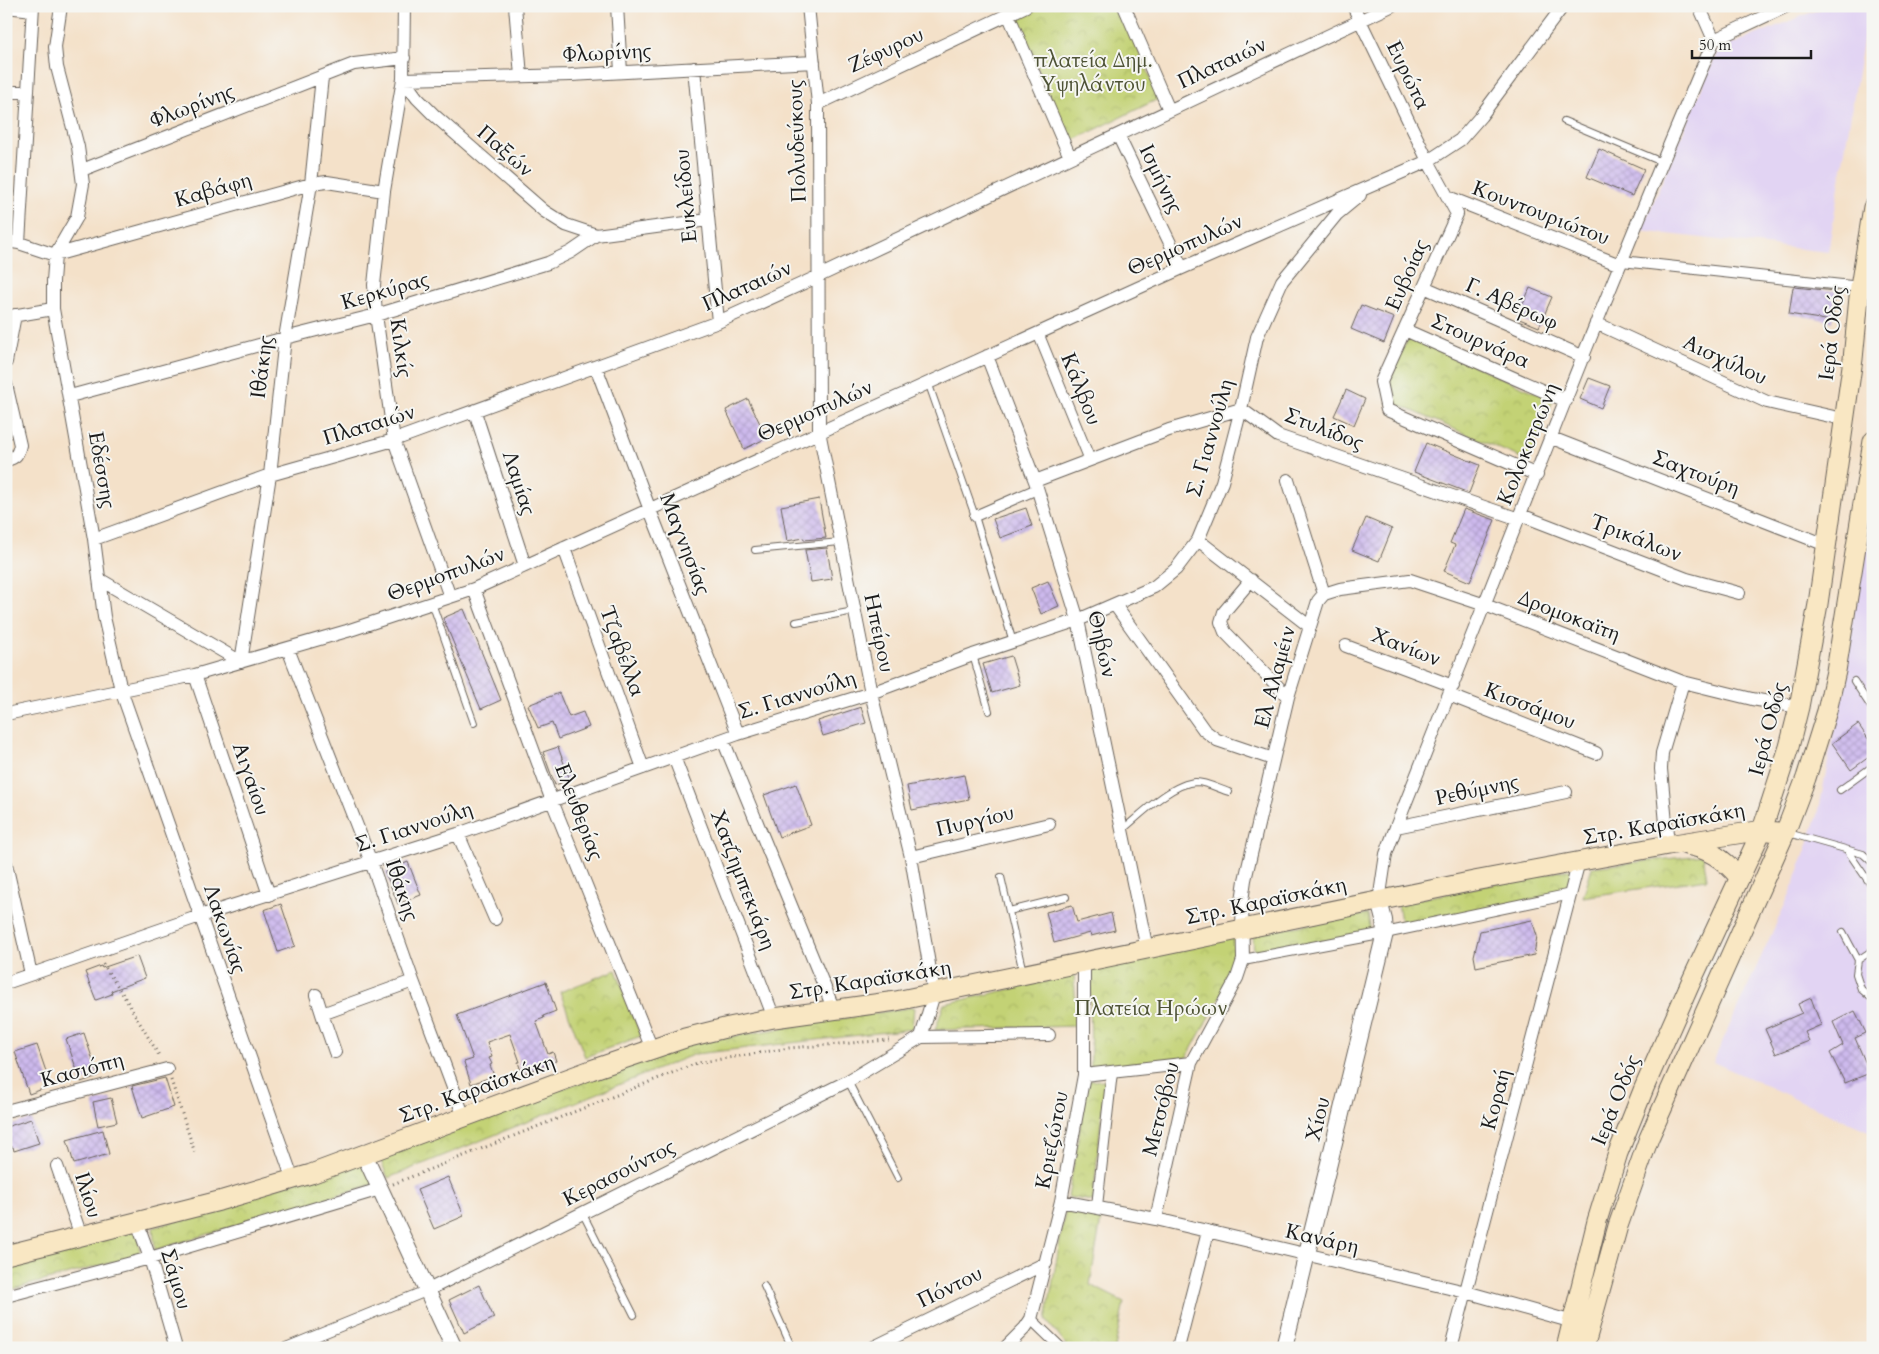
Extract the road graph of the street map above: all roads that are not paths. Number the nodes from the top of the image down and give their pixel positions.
1 (61, 6) edge
2 (404, 6) edge
3 (515, 6) edge
4 (617, 6) edge
5 (808, 6) edge
6 (1026, 6) edge
7 (1124, 6) edge
8 (1353, 6) edge
9 (1390, 6) edge
10 (1563, 6) edge
11 (1700, 6) edge
12 (1787, 6) edge
13 (6, 8) edge
14 (33, 9) edge
15 (1008, 14) junction
16 (1360, 21) junction
17 (1714, 40) junction
18 (404, 58) junction
19 (814, 62) junction
20 (694, 68) junction
21 (621, 72) junction
22 (521, 76) junction
23 (322, 77) junction
24 (403, 79) junction
25 (6, 92) edge
26 (27, 92) junction
27 (818, 104) junction
28 (1169, 110) junction
29 (1564, 121) dead end
30 (1118, 135) junction
31 (1070, 157) junction
32 (1428, 161) junction
33 (1662, 162) junction
34 (82, 170) junction
35 (310, 184) junction
36 (1370, 188) junction
37 (384, 191) junction
38 (1448, 197) junction
39 (1873, 207) edge
40 (708, 220) junction
41 (596, 235) junction
42 (13, 242) edge
43 (55, 255) junction
44 (1621, 263) junction
45 (1182, 268) junction
46 (819, 276) junction
47 (1424, 287) junction
48 (1860, 287) junction
49 (53, 309) junction
50 (10, 316) edge
51 (376, 316) junction
52 (718, 322) junction
53 (1596, 323) junction
54 (1404, 330) junction
55 (1038, 334) junction
56 (284, 338) junction
57 (987, 356) junction
58 (1584, 357) junction
59 (6, 362) edge
60 (596, 367) junction
61 (928, 382) junction
62 (6, 384) edge
63 (70, 396) junction
64 (1566, 402) junction
65 (1241, 409) junction
66 (475, 412) junction
67 (1843, 419) junction
68 (819, 431) junction
69 (1552, 438) junction
70 (394, 440) junction
71 (1873, 441) edge
72 (7, 460) edge
73 (1090, 460) junction
74 (270, 475) junction
75 (1537, 475) junction
76 (1288, 480) dead end
77 (1036, 485) junction
78 (650, 510) junction
79 (975, 516) junction
80 (1520, 517) junction
81 (94, 539) junction
82 (1198, 540) junction
83 (840, 542) junction
84 (1826, 545) junction
85 (564, 548) junction
86 (755, 550) dead end
87 (525, 566) junction
88 (99, 579) junction
89 (1252, 580) junction
90 (474, 588) junction
91 (1739, 593) dead end
92 (1324, 594) junction
93 (450, 597) junction
94 (432, 604) junction
95 (1114, 605) junction
96 (1485, 605) junction
97 (854, 611) junction
98 (1078, 620) junction
99 (796, 622) dead end
100 (1309, 626) junction
101 (1013, 642) junction
102 (1346, 646) dead end
103 (288, 649) junction
104 (973, 655) junction
105 (241, 662) junction
106 (195, 675) junction
107 (1854, 681) dead end
108 (1683, 682) junction
109 (121, 690) junction
110 (1451, 691) junction
111 (872, 693) junction
112 (1288, 697) junction
113 (1799, 707) junction
114 (1873, 710) edge
115 (989, 711) dead end
116 (6, 714) edge
117 (474, 723) dead end
118 (738, 734) junction
119 (723, 740) junction
120 (1596, 753) dead end
121 (674, 757) junction
122 (1274, 759) junction
123 (1873, 766) edge
124 (643, 768) junction
125 (1840, 790) dead end
126 (1229, 792) dead end
127 (1566, 792) dead end
128 (552, 801) junction
129 (1048, 824) dead end
130 (1396, 827) junction
131 (1122, 830) junction
132 (1762, 830) junction
133 (1785, 833) junction
134 (458, 834) junction
135 (1668, 845) junction
136 (1847, 850) junction
137 (911, 857) junction
138 (1579, 861) junction
139 (371, 862) junction
140 (1873, 863) edge
141 (6, 864) edge
142 (1001, 877) dead end
143 (1739, 877) junction
144 (1873, 888) edge
145 (1570, 894) junction
146 (269, 895) junction
147 (1066, 897) dead end
148 (1379, 901) junction
149 (1009, 911) junction
150 (200, 916) junction
151 (495, 919) dead end
152 (1243, 928) junction
153 (1843, 932) dead end
154 (1386, 934) junction
155 (1147, 949) junction
156 (1873, 950) edge
157 (1243, 960) junction
158 (1858, 960) junction
159 (1084, 964) junction
160 (31, 974) junction
161 (1024, 976) junction
162 (413, 981) junction
163 (6, 983) edge
164 (934, 994) junction
165 (316, 995) dead end
166 (1873, 997) edge
167 (834, 1010) junction
168 (322, 1014) junction
169 (774, 1018) junction
170 (1049, 1035) dead end
171 (921, 1037) junction
172 (652, 1048) junction
173 (335, 1052) dead end
174 (1191, 1064) junction
175 (167, 1069) road end
176 (1112, 1072) junction
177 (1084, 1075) junction
178 (848, 1081) junction
179 (6, 1110) edge
180 (464, 1117) junction
181 (364, 1154) junction
182 (57, 1166) dead end
183 (898, 1178) dead end
184 (293, 1180) junction
185 (380, 1189) junction
186 (1061, 1201) junction
187 (1096, 1206) junction
188 (583, 1214) junction
189 (1156, 1219) junction
190 (137, 1222) junction
191 (1208, 1232) junction
192 (80, 1236) junction
193 (6, 1255) edge
194 (1307, 1256) junction
195 (150, 1258) junction
196 (1046, 1263) junction
197 (764, 1286) dead end
198 (426, 1291) junction
199 (1466, 1292) junction
200 (6, 1296) edge
201 (634, 1315) dead end
202 (1031, 1319) junction
203 (1572, 1322) junction
204 (176, 1348) edge
205 (286, 1348) edge
206 (454, 1348) edge
207 (792, 1348) edge
208 (872, 1348) edge
209 (1005, 1348) edge
210 (1061, 1348) edge
211 (1178, 1348) edge
212 (1284, 1348) edge
213 (1451, 1348) edge
214 (1566, 1348) edge
215 (1584, 1348) edge

1 - 34 street, Εδέσσης
2 - 18 street, Κιλκίς
3 - 22 street
4 - 21 street
5 - 19 street, Πολυδεύκους
6 - 15 street, Ζέφυρου
7 - 28 street
8 - 16 street, Ευρώτα
9 - 16 street, Πλαταιών
10 - 32 street, Θερμοπυλών
11 - 17 street
12 - 17 street
13 - 14 street
14 - 26 street
15 - 27 street, Ζέφυρου
15 - 31 street
16 - 28 street, Πλαταιών
16 - 32 street, Ευρώτα
17 - 33 street, Κολοκοτρώνη
18 - 23 street, Φλωρίνης
18 - 24 street, Κιλκίς
19 - 20 street, Φλωρίνης
19 - 27 street, Πολυδεύκους
20 - 21 street, Φλωρίνης
20 - 40 street, Ευκλείδου
21 - 22 street, Φλωρίνης
22 - 24 street, Φλωρίνης
23 - 34 street, Φλωρίνης
23 - 35 street, Ιθάκης
24 - 37 street, Κιλκίς
24 - 41 street, Παξών
25 - 26 street
26 - 42 street
27 - 46 street, Πολυδεύκους
28 - 30 street, Πλαταιών
29 - 33 lane
30 - 31 street, Πλαταιών
30 - 45 street, Ισμήνης
31 - 46 street, Πλαταιών
32 - 36 street, Θερμοπυλών
32 - 38 street, Ευβοίας
33 - 44 street, Κολοκοτρώνη
34 - 43 street, Εδέσσης
35 - 37 street, Καβάφη
35 - 43 street, Καβάφη
35 - 56 street, Ιθάκης
36 - 45 street, Θερμοπυλών
36 - 65 street, Σ. Γιαννούλη
37 - 51 street, Κιλκίς
38 - 44 street, Κουντουριώτου
38 - 47 street, Ευβοίας
39 - 48 main road, Ιερά Οδός
40 - 41 street, Κερκύρας
40 - 52 street, Ευκλείδου
41 - 51 street, Κερκύρας
42 - 43 street
43 - 49 street, Εδέσσης
44 - 48 street
44 - 53 street, Κολοκοτρώνη
45 - 55 street, Θερμοπυλών
46 - 52 street, Πλαταιών
46 - 68 street, Ηπείρου
47 - 54 street, Ευβοίας
47 - 58 street, Γ. Αβέρωφ
48 - 67 main road, Ιερά Οδός
49 - 50 street
49 - 63 street, Εδέσσης
50 - 59 street
51 - 56 street, Κερκύρας
51 - 70 street, Κιλκίς
52 - 60 street, Πλαταιών
53 - 58 street, Κολοκοτρώνη
53 - 67 street, Αισχύλου
54 - 64 street, Στουρνάρα
54 - 75 street, Ευβοίας
55 - 57 street, Θερμοπυλών
55 - 73 street, Κάλβου
56 - 63 street, Κερκύρας
56 - 74 street, Ιθάκης
57 - 61 street, Θερμοπυλών
57 - 77 street, Θηβών
58 - 64 street, Κολοκοτρώνη
60 - 66 street, Πλαταιών
60 - 78 street, Μαγνησίας
61 - 68 street, Θερμοπυλών
61 - 79 lane
62 - 72 street
63 - 81 street, Εδέσσης
64 - 69 street, Κολοκοτρώνη
65 - 73 street
65 - 80 street, Στυλίδος
65 - 82 street, Σ. Γιαννούλη
66 - 70 street, Πλαταιών
66 - 87 street, Λαμίας
67 - 84 main road, Ιερά Οδός
68 - 78 street, Θερμοπυλών
68 - 83 street, Ηπείρου
69 - 75 street, Κολοκοτρώνη
69 - 84 street, Σαχτούρη
70 - 74 street, Πλαταιών
70 - 93 street, Κιλκίς
71 - 133 main road
73 - 77 street
74 - 81 street, Πλαταιών
74 - 105 street, Ιθάκης
75 - 80 street, Κολοκοτρώνη
76 - 92 street
77 - 79 street
77 - 98 street, Θηβών
78 - 85 street, Θερμοπυλών
78 - 118 street, Μαγνησίας
79 - 101 lane
80 - 91 street, Τρικάλων
80 - 96 street, Κολοκοτρώνη
81 - 88 street, Εδέσσης
82 - 89 street
82 - 95 street, Σ. Γιαννούλη
83 - 86 lane
83 - 97 street, Ηπείρου
84 - 113 main road, Ιερά Οδός
85 - 87 street, Θερμοπυλών
85 - 124 street, Τζαβέλλα
87 - 90 street, Θερμοπυλών
88 - 105 street
88 - 109 street, Εδέσσης
89 - 100 street
89 - 112 street
90 - 93 street, Θερμοπυλών
90 - 128 street, Ελευθερίας
92 - 96 street, Δρομοκαϊτη
92 - 100 street, Ελ Αλαμέιν
93 - 94 street, Θερμοπυλών
94 - 103 street, Θερμοπυλών
94 - 117 lane
95 - 98 street, Σ. Γιαννούλη
95 - 122 street
96 - 108 street, Δρομοκαϊτη
96 - 110 street, Κολοκοτρώνη
97 - 99 lane
97 - 111 street, Ηπείρου
98 - 101 street, Σ. Γιαννούλη
98 - 131 street, Θηβών
100 - 112 street, Ελ Αλαμέιν
101 - 104 street, Σ. Γιαννούλη
102 - 110 street, Χανίων
103 - 105 street, Θερμοπυλών
103 - 139 street, Ιθάκης
104 - 111 street, Σ. Γιαννούλη
104 - 115 lane
105 - 106 street, Θερμοπυλών
106 - 109 street, Θερμοπυλών
106 - 146 street, Αιγαίου
107 - 114 lane
108 - 113 street, Δρομοκαϊτη
108 - 135 street
109 - 116 street, Θερμοπυλών
109 - 150 street, Λακωνίας
110 - 120 street, Κισσάμου
110 - 130 street, Κολοκοτρώνη
111 - 118 street, Σ. Γιαννούλη
111 - 137 street, Ηπείρου
112 - 122 street, Ελ Αλαμέιν
113 - 132 main road, Ιερά Οδός
118 - 119 street, Σ. Γιαννούλη
119 - 121 street, Σ. Γιαννούλη
119 - 167 street
121 - 124 street, Σ. Γιαννούλη
121 - 169 street, Χατζημπεκιάρη
122 - 152 street, Ελ Αλαμέιν
123 - 125 lane
124 - 128 street, Σ. Γιαννούλη
126 - 131 lane
127 - 130 street, Ρεθύμνης
128 - 134 street, Σ. Γιαννούλη
128 - 172 street, Ελευθερίας
129 - 137 street, Πυργίου
130 - 148 street, Κολοκοτρώνη
131 - 155 street, Θηβών
132 - 133 main road, Στρ. Καραϊσκάκη
132 - 135 main road, Στρ. Καραϊσκάκη
132 - 143 main road, Ιερά Οδός
133 - 136 lane
133 - 215 main road
134 - 139 street, Σ. Γιαννούλη
134 - 151 street
135 - 138 main road, Στρ. Καραϊσκάκη
135 - 143 main road
136 - 140 lane
136 - 144 lane
137 - 164 street, Ηπείρου
138 - 145 street, Κοραή
138 - 148 main road, Στρ. Καραϊσκάκη
139 - 146 street, Σ. Γιαννούλη
139 - 162 street, Ιθάκης
141 - 160 street
142 - 149 lane
143 - 203 main road, Ιερά Οδός
145 - 154 street
145 - 199 street, Κοραή
146 - 150 street, Σ. Γιαννούλη
147 - 149 lane
148 - 152 main road, Στρ. Καραϊσκάκη
148 - 154 street, Χίου
149 - 161 lane
150 - 160 street, Σ. Γιαννούλη
150 - 184 street, Λακωνίας
152 - 155 main road, Στρ. Καραϊσκάκη
152 - 157 street, Μετσόβου
153 - 158 lane
154 - 157 street
154 - 194 street, Χίου
155 - 159 main road, Στρ. Καραϊσκάκη
156 - 158 lane
157 - 174 street, Μετσόβου
158 - 166 lane
159 - 161 main road, Στρ. Καραϊσκάκη
159 - 177 street, Κριεζώτου
160 - 163 street, Σ. Γιαννούλη
161 - 164 main road, Στρ. Καραϊσκάκη
162 - 168 street
162 - 180 street, Ιθάκης
164 - 167 main road, Στρ. Καραϊσκάκη
164 - 171 street
165 - 168 street
167 - 169 main road, Στρ. Καραϊσκάκη
168 - 173 street
169 - 172 main road, Στρ. Καραϊσκάκη
170 - 171 street
171 - 178 street, Κερασούντος
172 - 180 main road, Στρ. Καραϊσκάκη
174 - 176 street
174 - 189 street, Μετσόβου
175 - 179 street, Κασιόπη
176 - 177 street
176 - 187 street
177 - 186 street, Κριεζώτου
178 - 183 lane
178 - 188 street, Κερασούντος
180 - 181 main road, Στρ. Καραϊσκάκη
181 - 184 main road, Στρ. Καραϊσκάκη
181 - 185 street
182 - 192 street, Ιλίου
184 - 190 main road, Στρ. Καραϊσκάκη
185 - 195 street
185 - 198 street
186 - 187 street, Κανάρη
186 - 196 street, Κριεζώτου
187 - 189 street, Κανάρη
188 - 198 street, Κερασούντος
188 - 201 lane
189 - 191 street, Κανάρη
190 - 192 main road, Στρ. Καραϊσκάκη
190 - 195 street, Σάμου
191 - 194 street, Κανάρη
191 - 211 street
192 - 193 main road, Στρ. Καραϊσκάκη
194 - 199 street, Κανάρη
194 - 212 street, Χίου
195 - 200 street
195 - 204 street, Σάμου
196 - 202 street, Κριεζώτου
196 - 208 street, Πόντου
197 - 207 lane
198 - 205 street, Κερασούντος
198 - 206 street
199 - 203 street, Κανάρη
199 - 213 street, Κοραή
202 - 209 street
202 - 210 street
203 - 214 main road, Ιερά Οδός

